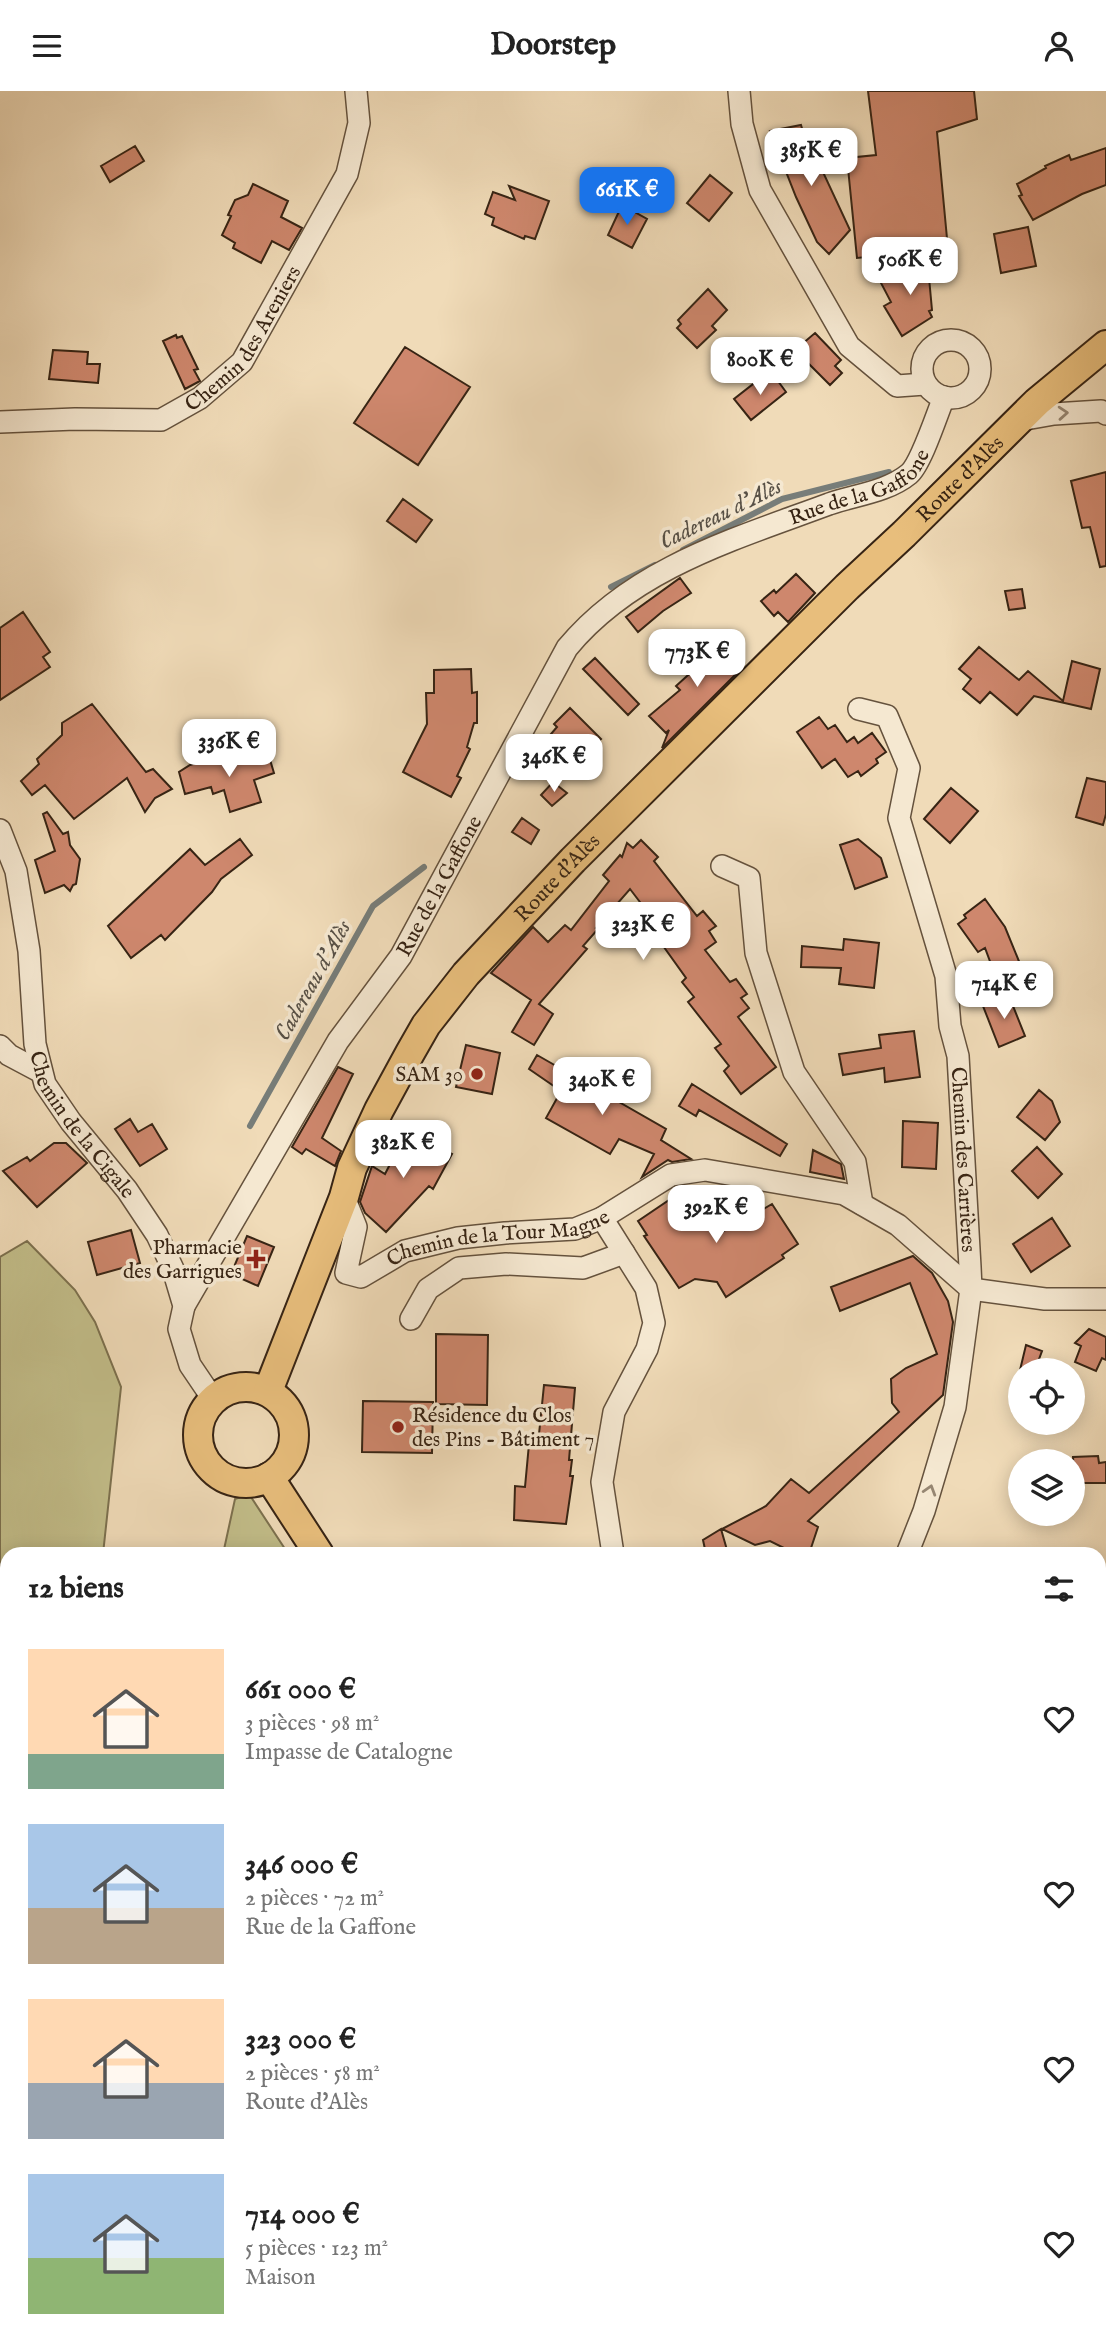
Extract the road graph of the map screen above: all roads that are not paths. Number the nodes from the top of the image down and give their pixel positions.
1 (356, 91) edge
2 (739, 91) edge
3 (1106, 345) edge
4 (925, 384) junction
5 (944, 397) junction
6 (1106, 414) edge
7 (1020, 420) junction
8 (0, 422) edge
9 (859, 709) dead end
10 (0, 830) edge
11 (722, 866) dead end
12 (0, 1046) edge
13 (41, 1072) junction
14 (344, 1197) junction
15 (862, 1204) junction
16 (602, 1218) junction
17 (624, 1252) junction
18 (971, 1289) junction
19 (1106, 1300) edge
20 (184, 1306) junction
21 (411, 1319) dead end
22 (268, 1391) junction
23 (213, 1399) junction
24 (269, 1477) junction
25 (314, 1547) edge
26 (612, 1547) edge
27 (910, 1547) edge

1 - 8 street, Chemin des Areniers
2 - 4 street
3 - 7 main road, Route d'Alès
4 - 5 street
4 - 5 street
5 - 20 street, Rue de la Gaffone
7 -> 6 street
7 - 14 main road, Route d'Alès
9 - 18 street, Chemin des Carrières
10 - 13 street, Chemin de la Cigale
11 - 15 street
12 - 13 street
13 - 20 street, Chemin de la Cigale
14 - 16 street, Chemin de la Tour Magne
14 - 22 main road, Route d'Alès
15 - 16 street, Chemin de la Tour Magne
15 - 18 street, Chemin de la Tour Magne
16 - 17 street
17 - 21 street
17 - 26 street
18 - 19 street
27 -> 18 street, Chemin des Carrières
20 - 23 street, Chemin de la Cigale
22 - 23 main road
22 - 24 main road
23 - 24 main road
24 - 25 main road

